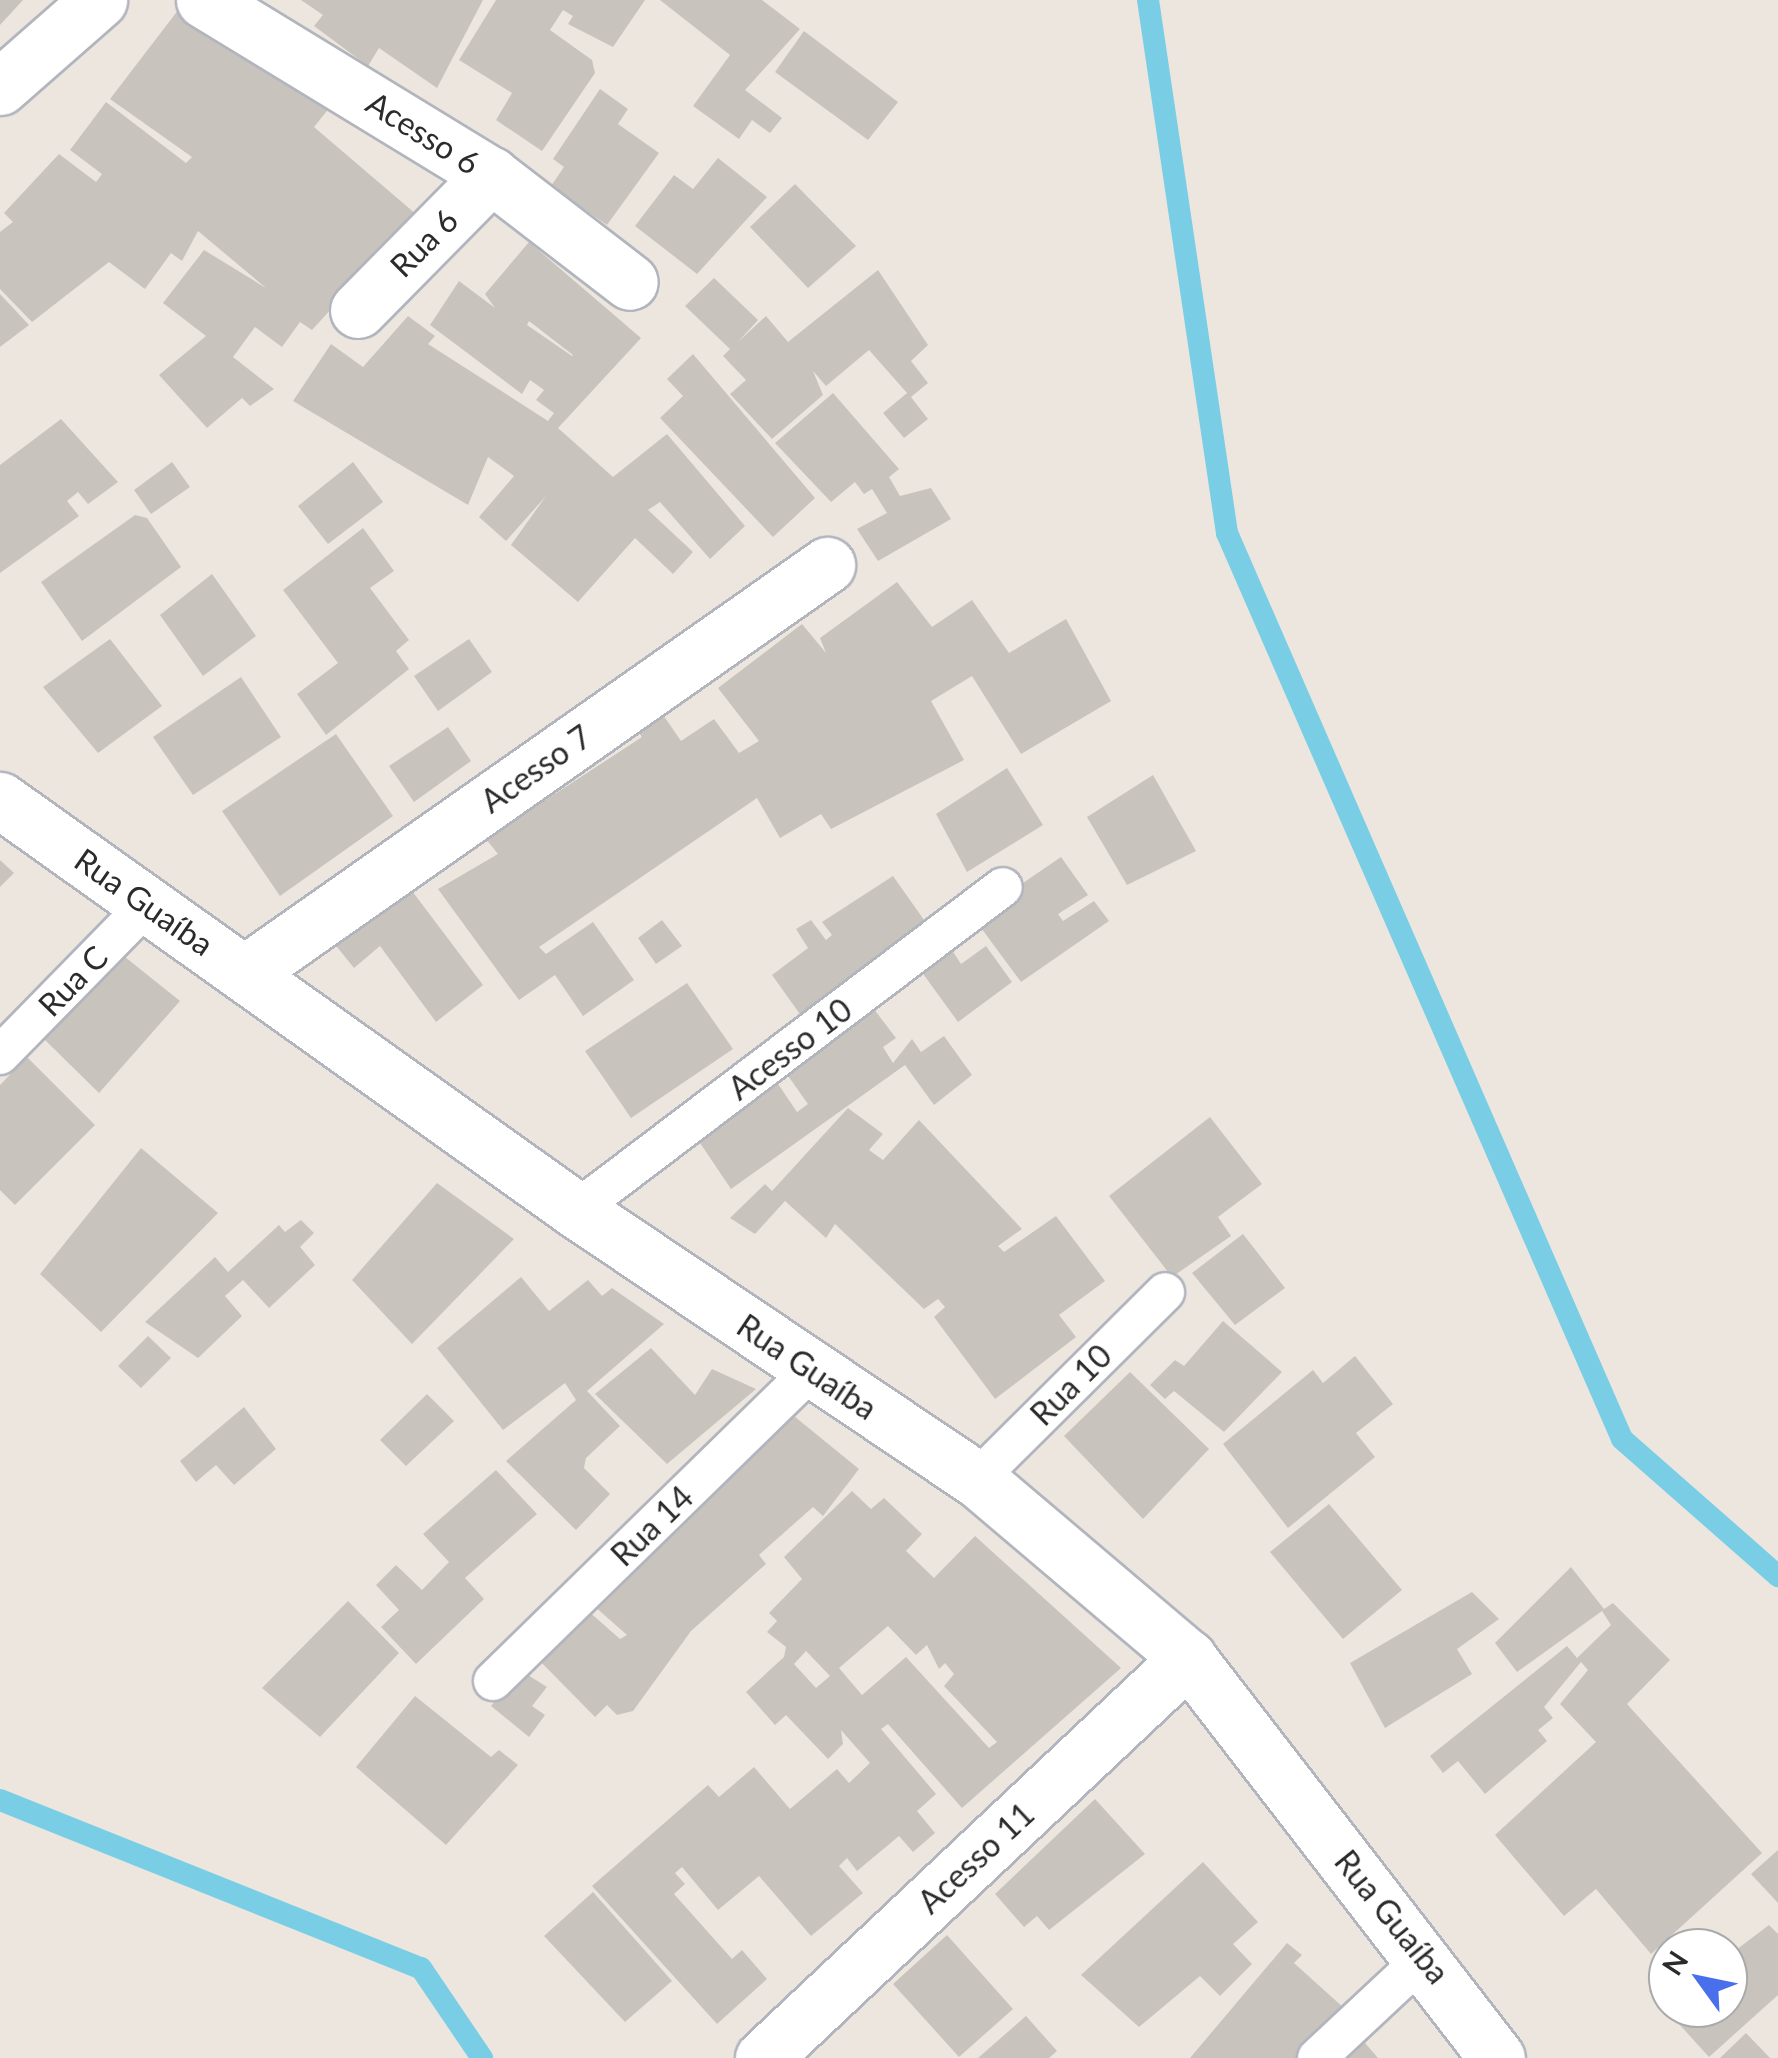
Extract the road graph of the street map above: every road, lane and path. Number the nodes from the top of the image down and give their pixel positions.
1 (98, 0) edge
2 (204, 0) edge
3 (0, 87) edge
4 (491, 175) junction
5 (630, 282) dead end
6 (358, 310) dead end
7 (827, 564) dead end
8 (0, 800) edge
9 (1003, 887) dead end
10 (146, 906) junction
11 (246, 973) junction
12 (0, 1055) edge
13 (576, 1210) junction
14 (1165, 1292) dead end
15 (811, 1371) junction
16 (977, 1479) junction
17 (1188, 1658) junction
18 (493, 1681) dead end
19 (1424, 1958) junction
20 (763, 2058) edge
21 (1317, 2058) edge
22 (1497, 2058) edge

1 - 3 street
2 - 4 street, Acesso 6
4 - 5 street, Acesso 6
4 - 6 street, Rua 6
7 - 11 street, Acesso 7
8 - 10 street, Rua Guaíba
9 - 13 lane, Acesso 10
10 - 11 street, Rua Guaíba
10 - 12 lane, Rua C
11 - 13 street, Rua Guaíba
13 - 15 street, Rua Guaíba
14 - 16 lane, Rua 10
15 - 16 street, Rua Guaíba
15 - 18 lane, Rua 14
16 - 17 street, Rua Guaíba
17 - 19 street, Rua Guaíba
17 - 20 street, Acesso 11
19 - 21 lane
19 - 22 street, Rua Guaíba

